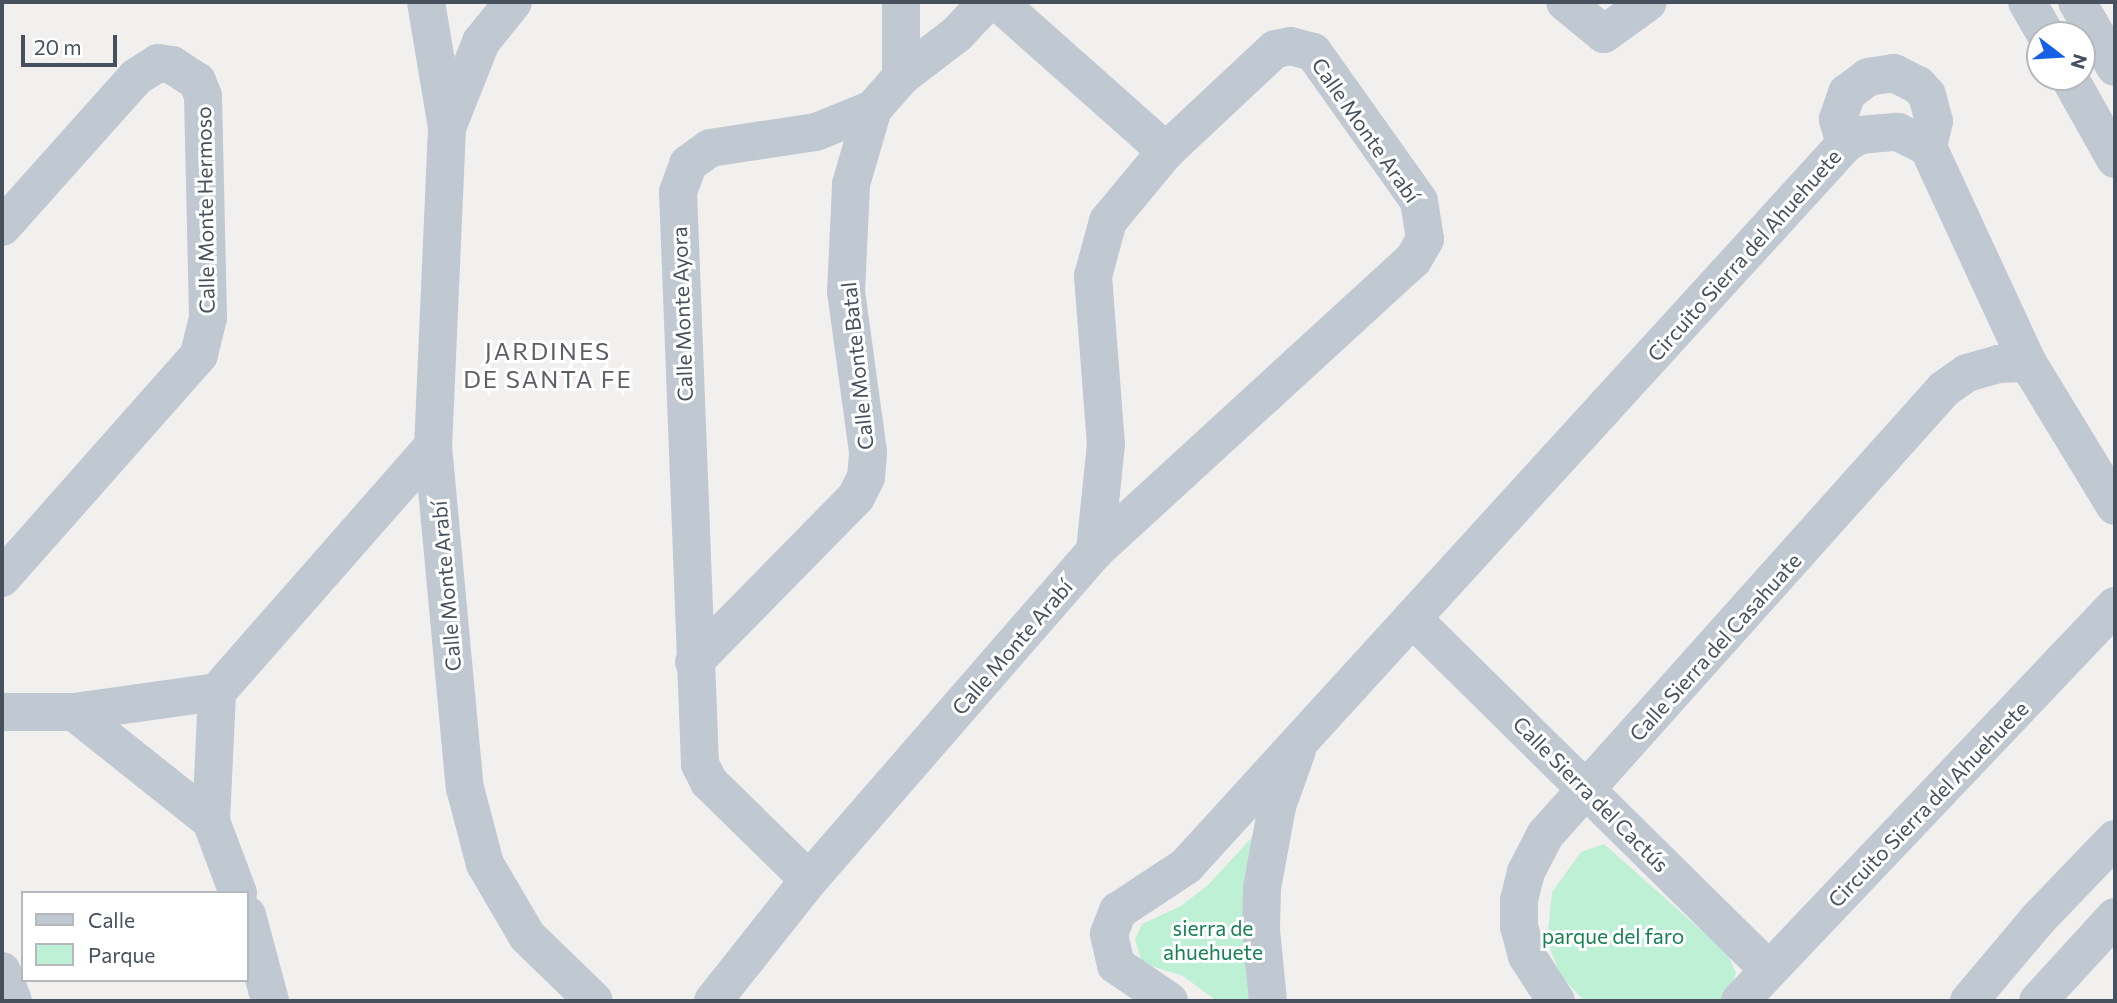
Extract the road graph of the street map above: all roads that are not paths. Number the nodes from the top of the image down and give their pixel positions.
1 (426, 2) edge
2 (513, 2) edge
3 (901, 2) edge
4 (987, 2) edge
5 (998, 2) edge
6 (1565, 2) edge
7 (1648, 2) edge
8 (2027, 2) edge
9 (2077, 2) edge
10 (2038, 21) edge
11 (2115, 67) edge
12 (901, 77) junction
13 (2077, 91) edge
14 (873, 109) junction
15 (447, 128) junction
16 (1845, 144) junction
17 (1928, 147) junction
18 (1166, 151) junction
19 (2115, 159) edge
20 (2, 227) edge
21 (2028, 363) junction
22 (433, 446) junction
23 (2115, 506) edge
24 (1095, 551) junction
25 (2, 578) edge
26 (2115, 606) edge
27 (1412, 618) junction
28 (694, 662) junction
29 (217, 692) junction
30 (2, 712) edge
31 (74, 712) junction
32 (1307, 729) junction
33 (1588, 791) junction
34 (211, 821) junction
35 (2115, 839) edge
36 (809, 880) junction
37 (237, 891) edge
38 (2115, 917) edge
39 (248, 919) edge
40 (1769, 970) junction
41 (2, 971) edge
42 (13, 1001) edge
43 (270, 1001) edge
44 (594, 1001) edge
45 (713, 1001) edge
46 (1169, 1001) edge
47 (1268, 1001) edge
48 (1556, 1001) edge
49 (1740, 1001) edge
50 (1969, 1001) edge
51 (2038, 1001) edge

1 - 15 street, Calle Monte Arabí
2 - 15 street, Calle Monte Arabí
3 - 12 street
4 - 12 street, Calle Monte Batal
5 - 18 street
6 - 7 street
8 - 10 street
9 - 11 street
12 - 14 street, Calle Monte Batal
13 - 19 street
14 - 28 street, Calle Monte Batal
14 - 28 street, Calle Monte Ayora
15 - 22 street, Calle Monte Arabí
16 - 17 street, Circuito Sierra del Ahuehuete
16 - 17 street
16 - 27 street, Circuito Sierra del Ahuehuete
17 - 21 street
18 - 24 street, Calle Monte Arabí
18 - 24 street, Calle Monte Arabí
20 - 25 street, Calle Monte Hermoso
21 - 23 street
21 - 33 street, Calle Sierra del Casahuate
22 - 29 street
22 - 44 street, Calle Monte Arabí
24 - 36 street, Calle Monte Arabí
26 - 40 street, Circuito Sierra del Ahuehuete
27 - 32 street, Circuito Sierra del Ahuehuete
27 - 33 street, Calle Sierra del Cactús
28 - 36 street
29 - 31 street
29 - 34 street
30 - 31 street
31 - 34 street
32 - 46 street, Circuito Sierra del Ahuehuete
32 - 47 street, Circuito Sierra del Ahuehuete
33 - 40 street, Calle Sierra del Cactús
33 - 48 street, Calle Sierra del Casahuate
34 - 37 street
35 - 50 street
36 - 45 street, Calle Monte Arabí
38 - 51 street
39 - 43 street
40 - 49 street, Circuito Sierra del Ahuehuete
41 - 42 street

